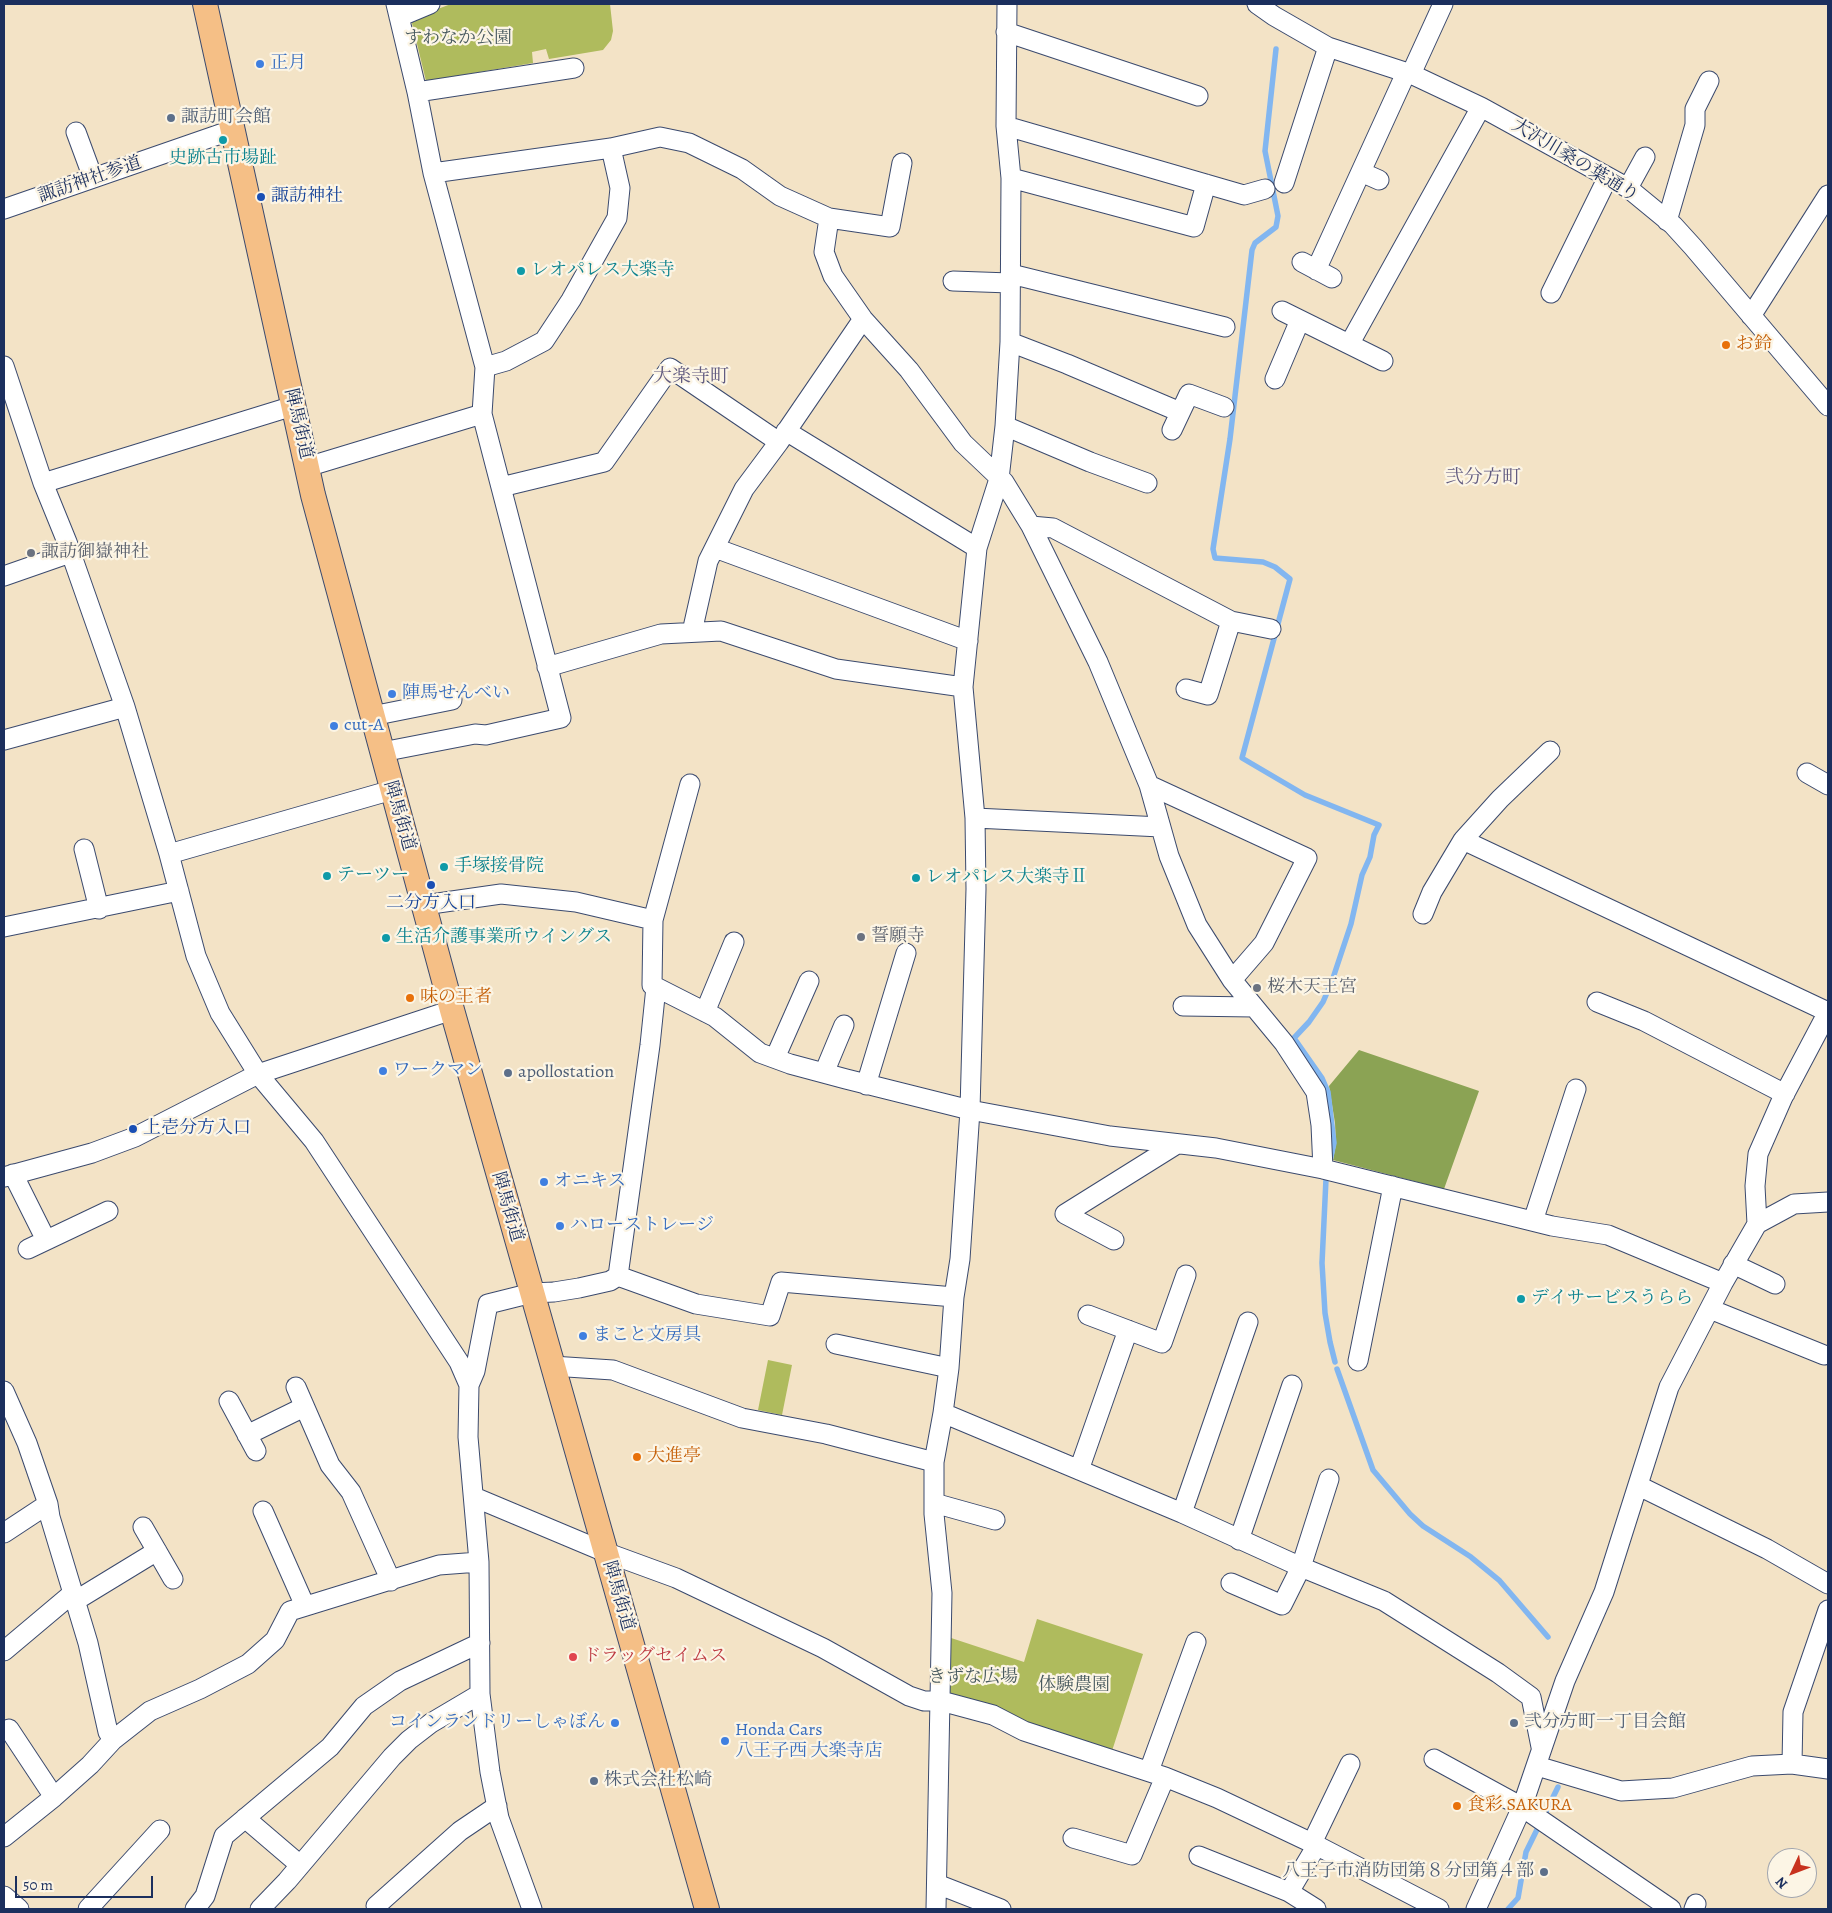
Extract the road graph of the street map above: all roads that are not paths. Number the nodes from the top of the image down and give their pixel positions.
1 (206, 4) edge
2 (430, 4) edge
3 (1007, 4) edge
4 (1257, 4) edge
5 (1443, 4) edge
6 (398, 10) edge
7 (1006, 32) junction
8 (1328, 47) junction
9 (574, 68) dead end
10 (1409, 74) junction
11 (1709, 82) dead end
12 (417, 92) junction
13 (1198, 96) dead end
14 (1481, 107) junction
15 (1006, 126) junction
16 (232, 130) junction
17 (76, 132) dead end
18 (611, 148) junction
19 (1645, 157) dead end
20 (902, 164) dead end
21 (1362, 172) junction
22 (433, 173) junction
23 (1608, 177) junction
24 (93, 178) junction
25 (1011, 178) junction
26 (1379, 180) dead end
27 (1284, 183) dead end
28 (1206, 184) junction
29 (1628, 188) junction
30 (1265, 189) dead end
31 (1828, 195) edge
32 (4, 210) edge
33 (829, 218) junction
34 (1668, 221) junction
35 (1317, 270) dead end
36 (1011, 278) junction
37 (953, 281) dead end
38 (1551, 293) dead end
39 (1282, 311) dead end
40 (1751, 316) junction
41 (863, 319) junction
42 (1300, 320) junction
43 (1225, 327) dead end
44 (1010, 342) junction
45 (1350, 343) junction
46 (1383, 361) dead end
47 (485, 367) junction
48 (5, 375) edge
49 (1275, 379) dead end
50 (293, 406) junction
51 (1828, 406) edge
52 (1224, 407) dead end
53 (1180, 412) junction
54 (482, 414) junction
55 (1006, 426) junction
56 (1172, 430) dead end
57 (783, 436) junction
58 (307, 467) junction
59 (999, 478) junction
60 (43, 483) junction
61 (1147, 483) dead end
62 (501, 487) junction
63 (1031, 526) junction
64 (715, 548) junction
65 (977, 548) junction
66 (70, 553) junction
67 (4, 576) edge
68 (1231, 620) junction
69 (1271, 629) dead end
70 (692, 632) junction
71 (968, 641) junction
72 (547, 667) junction
73 (963, 687) junction
74 (1186, 689) dead end
75 (452, 700) dead end
76 (125, 707) junction
77 (372, 716) junction
78 (4, 740) edge
79 (382, 752) junction
80 (1550, 752) dead end
81 (1807, 774) dead end
82 (690, 784) dead end
83 (1149, 785) junction
84 (1828, 785) edge
85 (392, 790) junction
86 (975, 818) junction
87 (1160, 827) junction
88 (1460, 844) junction
89 (84, 849) dead end
90 (169, 854) junction
91 (179, 891) junction
92 (424, 905) junction
93 (99, 909) junction
94 (1423, 914) dead end
95 (653, 920) junction
96 (4, 927) edge
97 (734, 942) dead end
98 (906, 953) dead end
99 (1232, 980) junction
100 (809, 981) dead end
101 (656, 987) junction
102 (1596, 1002) dead end
103 (1183, 1006) dead end
104 (1254, 1007) junction
105 (452, 1010) junction
106 (705, 1012) junction
107 (1828, 1012) edge
108 (844, 1025) dead end
109 (1820, 1046) edge
110 (775, 1058) junction
111 (824, 1073) junction
112 (258, 1074) junction
113 (866, 1085) junction
114 (1576, 1089) dead end
115 (1785, 1094) junction
116 (970, 1110) junction
117 (1177, 1144) junction
118 (1323, 1169) junction
119 (8, 1176) edge
120 (1393, 1186) junction
121 (1828, 1202) edge
122 (108, 1211) dead end
123 (1533, 1221) junction
124 (1757, 1224) junction
125 (46, 1240) junction
126 (1114, 1240) dead end
127 (28, 1249) dead end
128 (1733, 1264) junction
129 (1186, 1275) dead end
130 (618, 1276) junction
131 (1724, 1282) junction
132 (1775, 1284) dead end
133 (532, 1293) junction
134 (954, 1297) junction
135 (1710, 1309) junction
136 (1088, 1315) dead end
137 (1248, 1322) dead end
138 (1128, 1330) junction
139 (836, 1344) dead end
140 (1824, 1354) dead end
141 (1358, 1361) dead end
142 (552, 1366) junction
143 (949, 1368) junction
144 (469, 1385) junction
145 (1292, 1385) dead end
146 (296, 1387) dead end
147 (4, 1391) edge
148 (229, 1401) dead end
149 (304, 1407) junction
150 (943, 1413) junction
151 (247, 1435) junction
152 (256, 1451) dead end
153 (934, 1462) junction
154 (1079, 1470) junction
155 (1329, 1479) dead end
156 (1638, 1486) junction
157 (474, 1497) junction
158 (934, 1503) junction
159 (48, 1504) junction
160 (263, 1511) dead end
161 (1182, 1514) junction
162 (995, 1520) dead end
163 (144, 1527) dead end
164 (4, 1533) edge
165 (1239, 1540) junction
166 (157, 1551) junction
167 (605, 1552) junction
168 (479, 1562) junction
169 (1300, 1567) junction
170 (173, 1579) dead end
171 (391, 1581) junction
172 (1231, 1583) dead end
173 (1828, 1584) edge
174 (74, 1597) junction
175 (305, 1606) junction
176 (1828, 1610) edge
177 (1196, 1642) dead end
178 (480, 1643) junction
179 (4, 1651) edge
180 (480, 1694) junction
181 (941, 1700) junction
182 (9, 1729) dead end
183 (113, 1740) junction
184 (1541, 1747) junction
185 (1434, 1758) dead end
186 (1350, 1764) dead end
187 (1792, 1764) junction
188 (1537, 1766) junction
189 (1828, 1770) edge
190 (1157, 1774) junction
191 (54, 1797) junction
192 (496, 1806) junction
193 (1533, 1815) junction
194 (245, 1818) junction
195 (160, 1830) dead end
196 (4, 1836) edge
197 (1073, 1838) dead end
198 (1315, 1844) junction
199 (1199, 1856) dead end
200 (300, 1865) junction
201 (937, 1884) junction
202 (1289, 1892) junction
203 (4, 1896) edge
204 (376, 1906) dead end
205 (19, 1909) edge
206 (88, 1909) edge
207 (194, 1909) edge
208 (260, 1909) edge
209 (532, 1909) edge
210 (707, 1909) edge
211 (936, 1909) edge
212 (1001, 1909) edge
213 (1316, 1909) edge
214 (1439, 1909) edge
215 (1476, 1909) edge
216 (1671, 1909) edge

1 - 16 main road, 陣馬街道
2 - 6 street
3 - 7 street
4 - 8 street, 大沢川桑の葉通り
5 - 10 street
6 - 12 street
7 - 13 street
7 - 15 street
8 - 10 street, 大沢川桑の葉通り
8 - 27 street
9 - 12 street
10 - 14 street, 大沢川桑の葉通り
10 - 21 street
11 - 34 street
12 - 22 street
14 - 23 street, 大沢川桑の葉通り
14 - 45 street
15 - 25 street
15 - 28 street
16 - 24 street, 諏訪神社参道
16 - 50 main road, 陣馬街道
17 - 24 street
18 - 22 street
18 - 33 street
18 - 47 street
19 - 29 street
20 - 33 street
21 - 26 street
21 - 35 street
22 - 47 street
23 - 29 street, 大沢川桑の葉通り
23 - 38 street
24 - 32 street, 諏訪神社参道
25 - 28 street
25 - 36 street
28 - 30 street
29 - 34 street, 大沢川桑の葉通り
31 - 40 street
33 - 41 street
34 - 40 street, 大沢川桑の葉通り
36 - 37 street
36 - 43 street
36 - 44 street
39 - 42 street
40 - 51 street, 大沢川桑の葉通り
41 - 57 street
41 - 59 street
42 - 45 street
42 - 49 street
44 - 53 street
44 - 55 street
45 - 46 street
47 - 54 street
48 - 60 street
50 - 58 main road, 陣馬街道
50 - 60 street
52 - 53 street
53 - 56 street
54 - 58 street
54 - 62 street
55 - 59 street
55 - 61 street
57 - 62 street
57 - 64 street
57 - 65 street
58 - 77 main road, 陣馬街道
59 - 63 street
59 - 65 street
60 - 66 street
62 - 72 street
63 - 68 street
63 - 83 street
64 - 70 street
64 - 71 street
65 - 71 street
66 - 67 street
66 - 76 street
68 - 69 street
68 - 74 street
70 - 72 street
70 - 73 street
71 - 73 street
72 - 79 street
73 - 86 street
75 - 77 street
76 - 78 street
76 - 90 street
77 - 79 main road, 陣馬街道
79 - 85 main road, 陣馬街道
80 - 88 street
81 - 84 street
82 - 95 street
83 - 87 street
83 - 99 street
85 - 90 street
85 - 92 main road, 陣馬街道
86 - 87 street
86 - 116 street
87 - 99 street
88 - 94 street
88 - 107 street
89 - 93 street
90 - 91 street
91 - 93 street
91 - 112 street
92 - 95 street
92 - 105 main road, 陣馬街道
93 - 96 street
95 - 101 street
97 - 106 street
98 - 113 street
99 - 104 street
100 - 110 street
101 - 106 street
101 - 130 street
102 - 115 street
103 - 104 street
104 - 118 street
105 - 112 street
105 - 133 main road, 陣馬街道
106 - 110 street
107 - 109 street
108 - 111 street
109 - 115 street
110 - 111 street
111 - 113 street
112 - 119 street
112 - 144 street
113 - 116 street
114 - 123 street
115 - 124 street
116 - 117 street
116 - 134 street
117 - 118 street
117 - 126 street
118 - 120 street
119 - 125 street
120 - 123 street
120 - 141 street
121 - 124 street
122 - 125 street
123 - 131 street
124 - 128 street
125 - 127 street
128 - 131 street
128 - 132 street
129 - 138 street
130 - 133 street
130 - 134 street
131 - 135 street
133 - 142 main road, 陣馬街道
133 - 144 street
134 - 143 street
135 - 140 street
135 - 156 street
136 - 138 street
137 - 161 street
138 - 154 street
139 - 143 street
142 - 153 street
142 - 167 main road, 陣馬街道
143 - 150 street
144 - 157 street
145 - 165 street
146 - 149 street
147 - 159 street
148 - 151 street
149 - 151 street
149 - 171 street
150 - 153 street
150 - 154 street
151 - 152 street
153 - 158 street
154 - 161 street
155 - 169 street
156 - 173 street
156 - 184 street
157 - 167 street
157 - 168 street
158 - 162 street
158 - 181 street
159 - 164 street
159 - 174 street
160 - 175 street
161 - 165 street
163 - 166 street
165 - 169 street
166 - 170 street
166 - 174 street
167 - 181 street
167 - 210 main road, 陣馬街道
168 - 171 street
168 - 178 street
169 - 172 street
169 - 184 street
171 - 175 street
174 - 179 street
174 - 183 street
175 - 183 street
176 - 187 street
177 - 190 street
178 - 180 street
178 - 194 street
180 - 192 street
180 - 200 street
181 - 190 street
181 - 201 street
182 - 191 street
183 - 191 street
184 - 188 street
185 - 193 street
186 - 198 street
187 - 188 street
187 - 189 street
188 - 193 street
190 - 197 street
190 - 198 street
191 - 196 street
192 - 204 street
192 - 209 street
193 - 215 street
193 - 216 street
194 - 200 street
194 - 207 street
195 - 206 street
198 - 202 street
198 - 214 street
199 - 202 street
200 - 208 street
201 - 211 street
201 - 212 street
202 - 213 street
203 - 205 street

